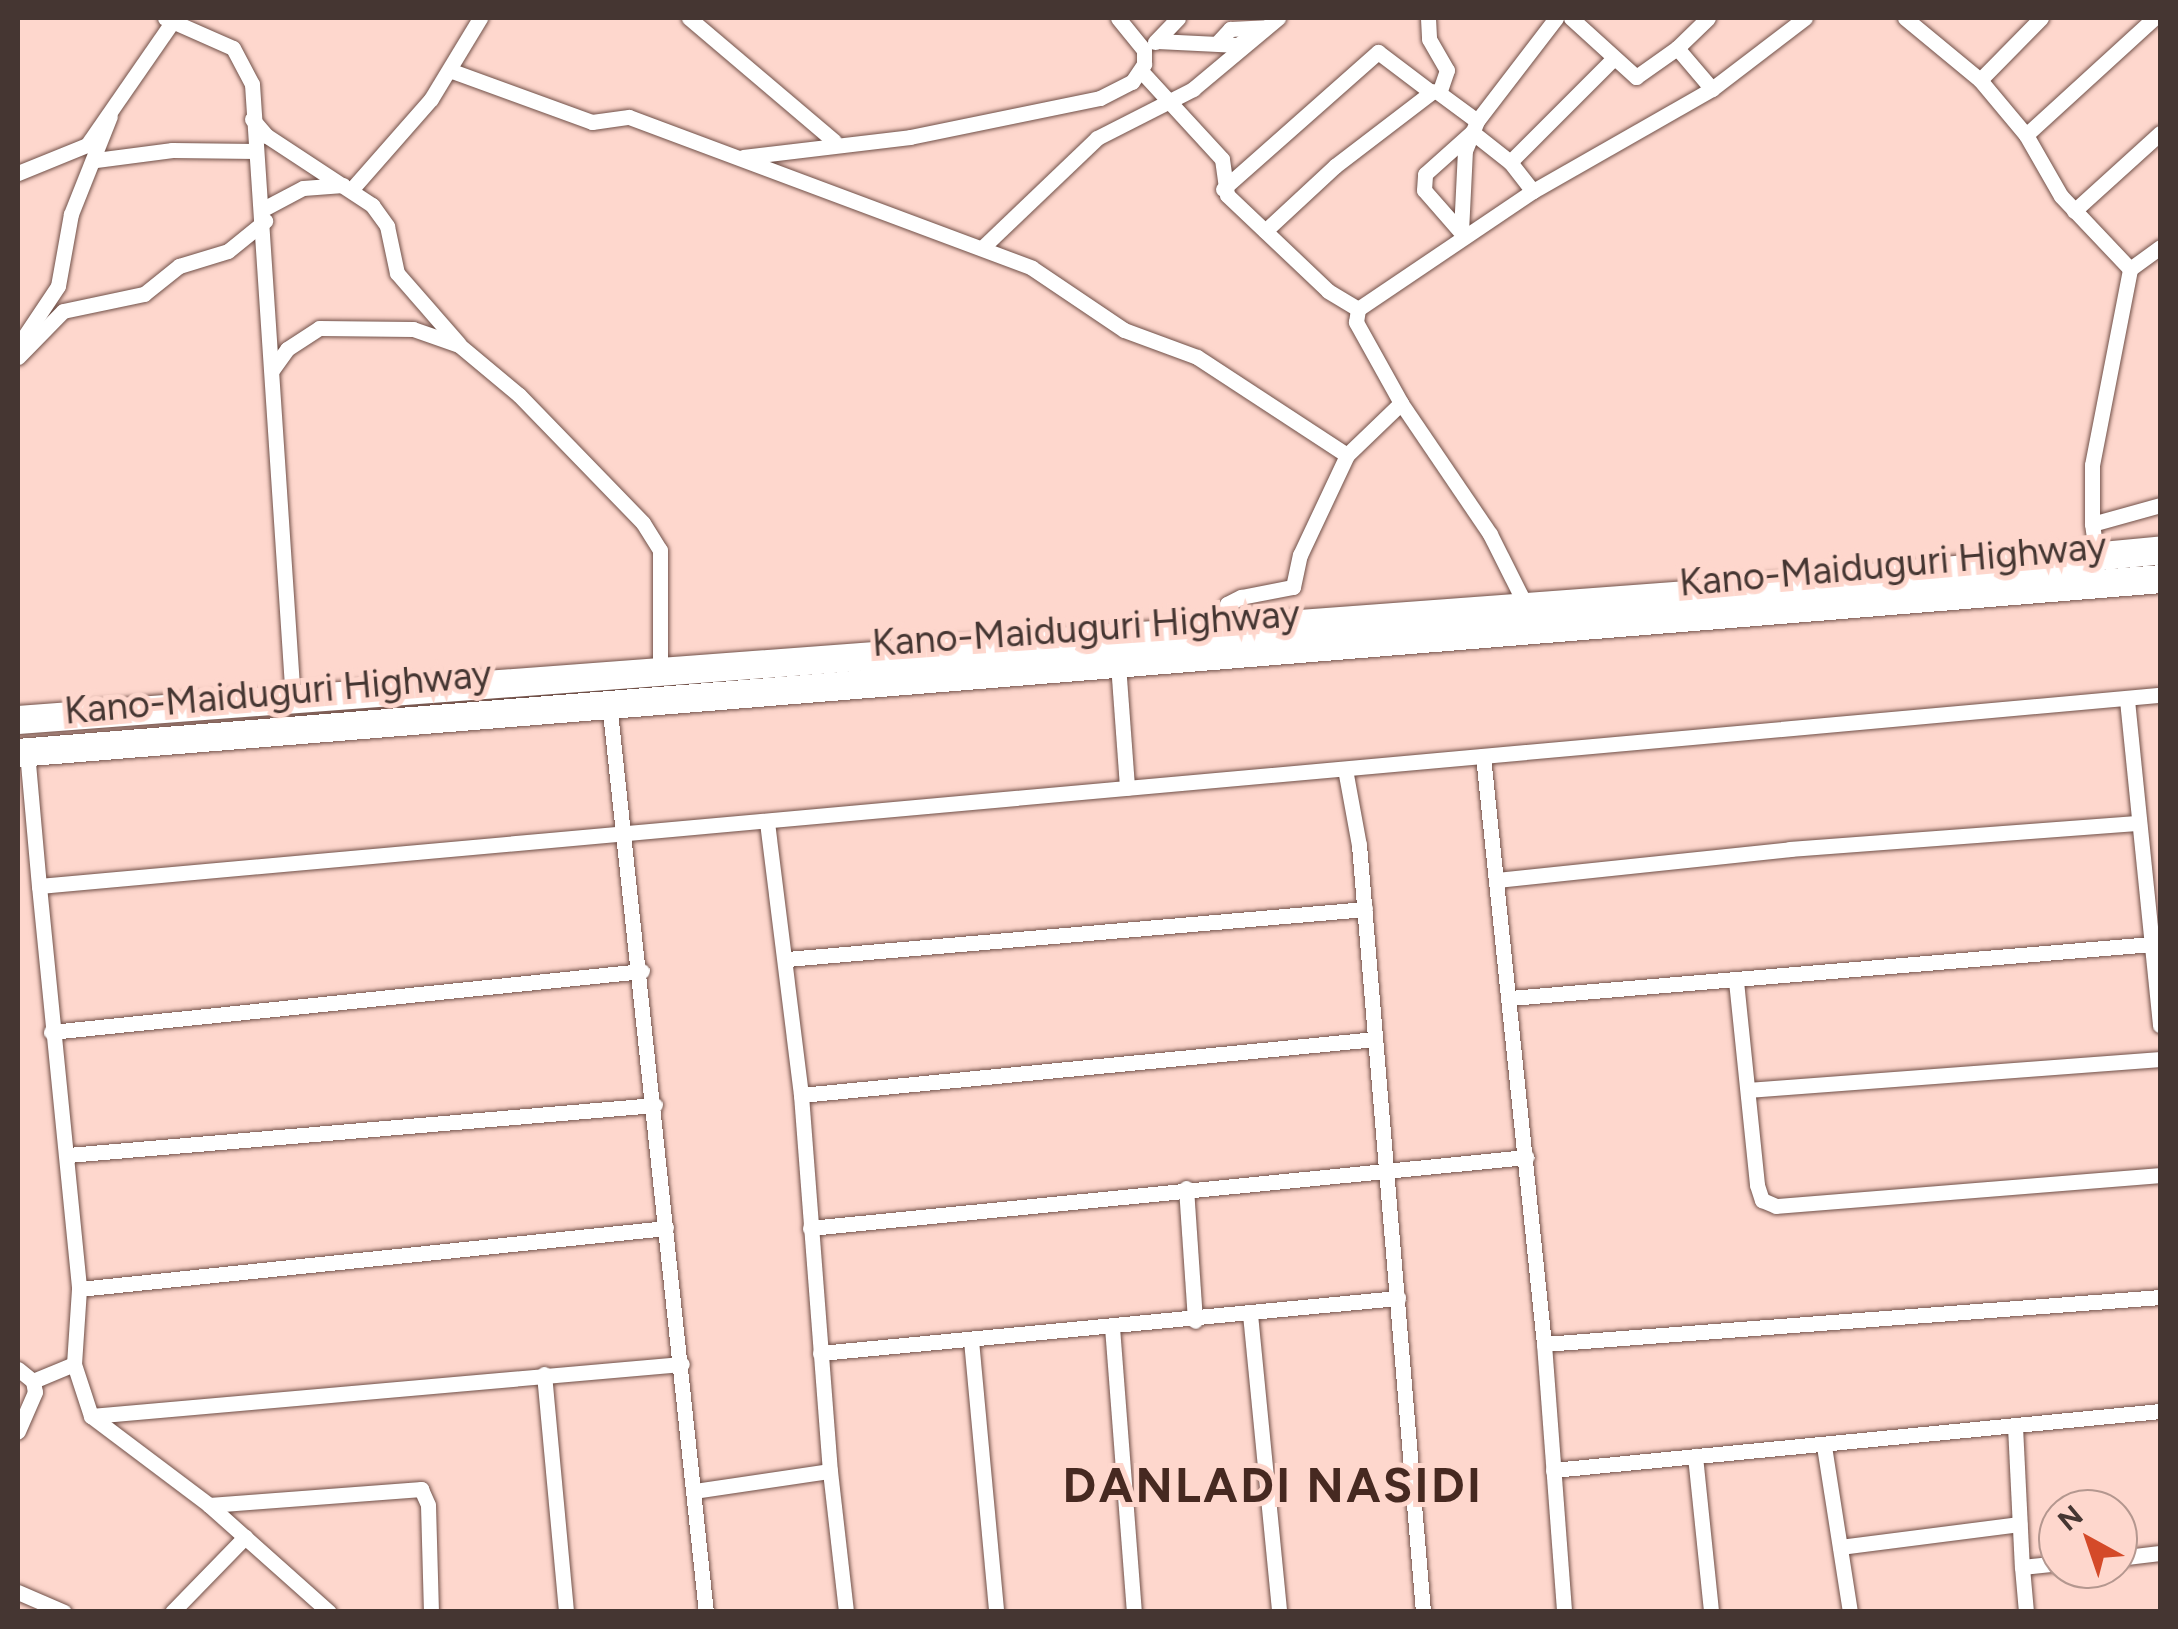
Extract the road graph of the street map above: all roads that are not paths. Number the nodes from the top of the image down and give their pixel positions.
1 (172, 18) edge
2 (480, 18) edge
3 (689, 18) edge
4 (1118, 18) edge
5 (1178, 18) edge
6 (1428, 18) edge
7 (1556, 18) edge
8 (1571, 18) edge
9 (1708, 18) edge
10 (1805, 18) edge
11 (2041, 18) edge
12 (1916, 20) edge
13 (1272, 22) edge
14 (2155, 22) edge
15 (1150, 46) junction
16 (1677, 48) junction
17 (1614, 58) junction
18 (452, 71) junction
19 (1142, 72) junction
20 (1980, 80) junction
21 (1712, 89) junction
22 (1433, 91) junction
23 (1167, 100) junction
24 (110, 116) junction
25 (252, 119) junction
26 (1475, 126) junction
27 (2160, 133) edge
28 (2026, 135) junction
29 (834, 141) junction
30 (256, 152) junction
31 (737, 157) junction
32 (96, 160) junction
33 (1510, 162) junction
34 (18, 172) edge
35 (347, 187) junction
36 (1223, 189) junction
37 (1533, 191) junction
38 (2074, 211) junction
39 (265, 214) junction
40 (1265, 231) junction
41 (1463, 235) junction
42 (2160, 247) edge
43 (982, 248) junction
44 (2130, 269) junction
45 (1358, 310) junction
46 (459, 345) junction
47 (18, 346) edge
48 (18, 357) edge
49 (272, 370) junction
50 (1401, 404) junction
51 (1347, 456) junction
52 (2160, 506) edge
53 (2092, 524) junction
54 (2160, 551) edge
55 (2097, 559) junction
56 (2160, 579) edge
57 (1525, 604) junction
58 (1217, 628) junction
59 (1118, 664) junction
60 (660, 674) junction
61 (2160, 696) edge
62 (2127, 700) junction
63 (293, 702) junction
64 (608, 702) junction
65 (18, 720) edge
66 (22, 752) edge
67 (1483, 756) junction
68 (1345, 768) junction
69 (1127, 788) junction
70 (23, 793) edge
71 (767, 822) junction
72 (2139, 824) junction
73 (624, 838) junction
74 (1497, 880) junction
75 (40, 886) junction
76 (1365, 909) junction
77 (2152, 944) junction
78 (787, 959) junction
79 (642, 971) junction
80 (1736, 981) junction
81 (1510, 998) junction
82 (2160, 1025) edge
83 (50, 1032) junction
84 (1375, 1039) junction
85 (2160, 1059) edge
86 (1748, 1090) junction
87 (801, 1095) junction
88 (654, 1105) junction
89 (68, 1156) junction
90 (1526, 1157) junction
91 (1389, 1166) junction
92 (2160, 1175) edge
93 (1186, 1188) junction
94 (666, 1228) junction
95 (810, 1228) junction
96 (79, 1289) junction
97 (2160, 1297) edge
98 (1398, 1298) junction
99 (1250, 1314) junction
100 (1195, 1321) junction
101 (1112, 1327) junction
102 (971, 1340) junction
103 (1544, 1344) junction
104 (820, 1353) junction
105 (74, 1364) junction
106 (682, 1364) junction
107 (18, 1369) edge
108 (544, 1374) junction
109 (33, 1382) junction
110 (2160, 1412) edge
111 (91, 1416) junction
112 (2015, 1426) junction
113 (18, 1431) edge
114 (1824, 1446) junction
115 (1695, 1456) junction
116 (830, 1470) junction
117 (1554, 1470) junction
118 (694, 1491) junction
119 (209, 1505) junction
120 (2020, 1524) junction
121 (245, 1538) junction
122 (1840, 1547) junction
123 (2038, 1565) edge
124 (2022, 1567) junction
125 (18, 1592) edge
126 (64, 1612) edge
127 (172, 1612) edge
128 (329, 1612) edge
129 (432, 1612) edge
130 (566, 1612) edge
131 (706, 1612) edge
132 (846, 1612) edge
133 (996, 1612) edge
134 (1134, 1612) edge
135 (1279, 1612) edge
136 (1423, 1612) edge
137 (1564, 1612) edge
138 (1711, 1612) edge
139 (1850, 1612) edge
140 (2026, 1612) edge

1 - 24 street
1 - 25 street
2 - 18 street
3 - 29 street
4 - 15 street
5 - 15 street
6 - 22 street
7 - 26 street
8 - 17 street
9 - 16 street
10 - 21 street
11 - 20 street
12 - 20 street
13 - 15 street
13 - 23 street
14 - 28 street
15 - 19 street
16 - 17 street
16 - 21 street
17 - 33 street
18 - 31 street
18 - 35 street
19 - 23 street
19 - 29 street
20 - 28 street
21 - 37 street
22 - 26 street
22 - 36 street
22 - 40 street
23 - 36 street
23 - 43 street
24 - 32 street
24 - 34 street
25 - 30 street
25 - 35 street
26 - 33 street
26 - 41 street
26 - 41 street
27 - 38 street
28 - 38 street
29 - 31 street
30 - 32 street
30 - 39 street
31 - 43 street
32 - 47 street
33 - 37 street
35 - 39 street
35 - 46 street
36 - 40 street
37 - 41 street
38 - 44 street
39 - 48 street
39 - 49 street
40 - 45 street
41 - 45 street
42 - 44 street
43 - 51 street
44 - 53 street
45 - 50 street
46 - 49 street
46 - 60 street
49 - 63 street
50 - 51 street
50 - 57 street
51 - 58 street
52 - 53 street
53 - 55 street
54 - 55 highway, Kano-Maiduguri Highway
55 - 57 highway, Kano-Maiduguri Highway
56 - 59 highway, Kano-Maiduguri Highway
57 - 58 highway, Kano-Maiduguri Highway
58 - 60 highway, Kano-Maiduguri Highway
59 - 64 highway, Kano-Maiduguri Highway
59 - 69 street
60 - 63 highway, Kano-Maiduguri Highway
61 - 62 street
62 - 67 street
62 - 72 street
63 - 65 highway, Kano-Maiduguri Highway
64 - 66 highway, Kano-Maiduguri Highway
64 - 73 street
66 - 70 street
67 - 68 street
67 - 74 street
68 - 69 street
68 - 76 street
69 - 71 street
70 - 75 street
71 - 73 street
71 - 78 street
72 - 74 street
72 - 77 street
73 - 75 street
73 - 79 street
74 - 81 street
75 - 83 street
76 - 78 street
76 - 84 street
77 - 80 street
77 - 82 street
78 - 87 street
79 - 83 street
79 - 88 street
80 - 81 street
80 - 86 street
81 - 90 street
83 - 89 street
84 - 87 street
84 - 91 street
85 - 86 street
86 - 92 street
87 - 95 street
88 - 89 street
88 - 94 street
89 - 96 street
90 - 91 street
90 - 103 street
91 - 93 street
91 - 98 street
93 - 95 street
93 - 100 street
94 - 96 street
94 - 106 street
95 - 104 street
96 - 105 street
97 - 103 street
98 - 99 street
98 - 136 street
99 - 100 street
99 - 135 street
100 - 101 street
101 - 102 street
101 - 134 street
102 - 104 street
102 - 133 street
103 - 117 street
104 - 116 street
105 - 109 street
105 - 111 street
106 - 108 street
106 - 118 street
107 - 109 street
108 - 111 street
108 - 130 street
109 - 113 street
110 - 112 street
111 - 119 street
112 - 114 street
112 - 120 street
114 - 115 street
114 - 122 street
115 - 117 street
115 - 138 street
116 - 118 street
116 - 132 street
117 - 137 street
118 - 131 street
119 - 121 street
119 - 129 street
120 - 122 street
120 - 124 street
121 - 127 street
121 - 128 street
122 - 139 street
123 - 124 street
124 - 140 street
125 - 126 street

